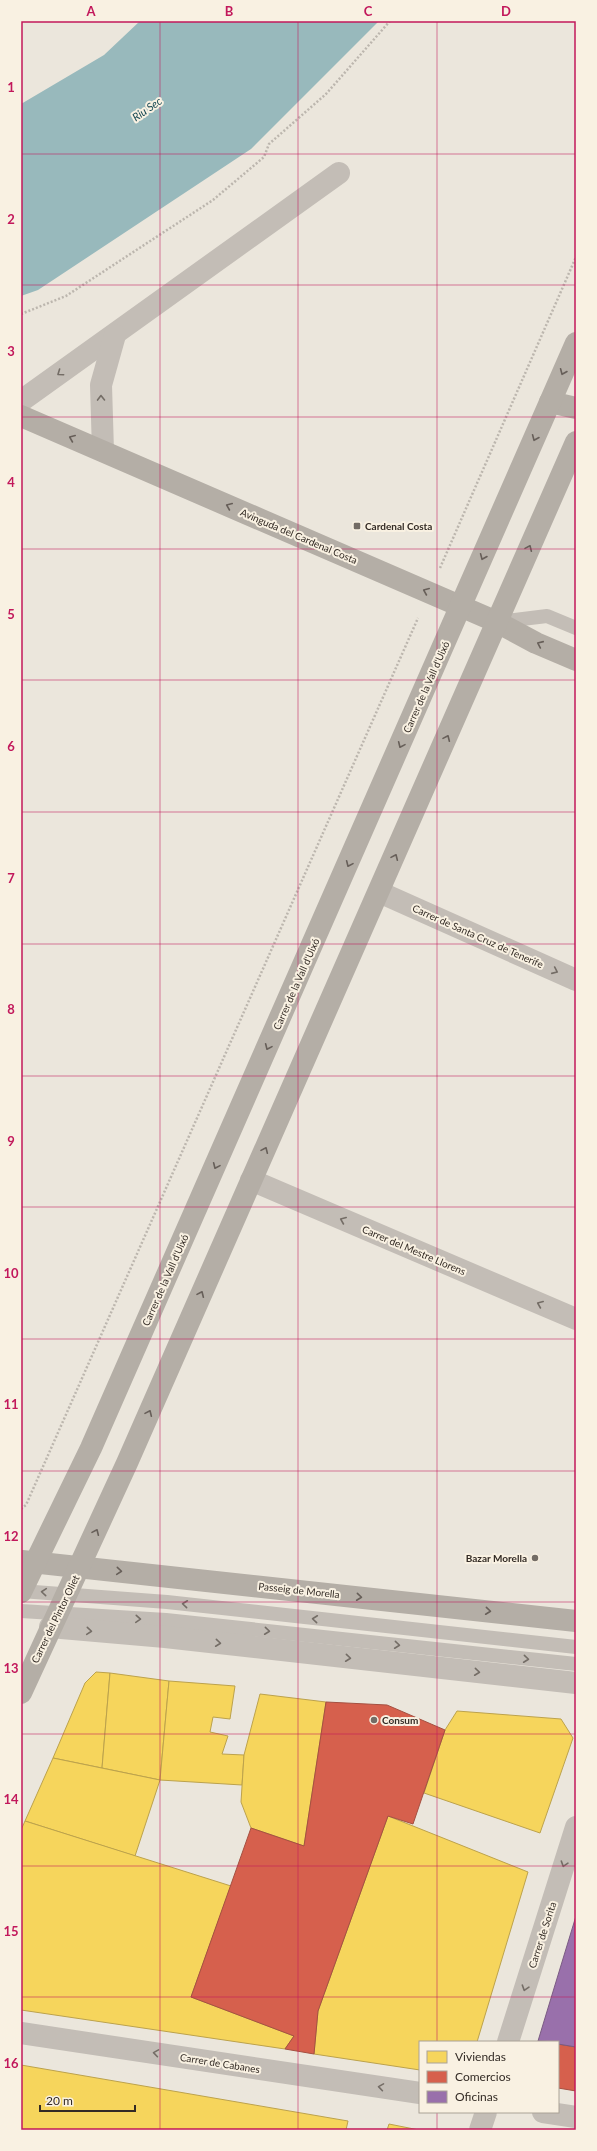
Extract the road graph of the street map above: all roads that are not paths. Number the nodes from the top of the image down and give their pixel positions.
1 (339, 173) dead end
2 (115, 335) junction
3 (576, 343) edge
4 (21, 400) edge
5 (550, 402) junction
6 (576, 408) edge
7 (21, 416) edge
8 (576, 442) edge
9 (103, 451) junction
10 (462, 606) junction
11 (497, 622) junction
12 (576, 628) edge
13 (576, 660) edge
14 (379, 892) junction
15 (576, 980) edge
16 (251, 1180) junction
17 (576, 1319) edge
18 (28, 1562) edge
19 (80, 1567) junction
20 (21, 1591) edge
21 (21, 1611) edge
22 (58, 1612) junction
23 (576, 1621) edge
24 (576, 1647) edge
25 (576, 1664) edge
26 (576, 1683) edge
27 (21, 1693) edge
28 (576, 1827) edge
29 (21, 2033) edge
30 (508, 2041) edge
31 (419, 2093) edge
32 (486, 2113) edge
33 (550, 2113) edge
34 (576, 2117) edge
35 (480, 2130) edge

1 - 2 street
2 -> 4 street
9 -> 2 street
3 -> 5 main road, Carrer de la Vall d'Uixó
5 - 6 main road
5 -> 10 main road, Carrer de la Vall d'Uixó
9 -> 7 main road, Avinguda del Cardenal Costa
11 -> 8 main road
10 -> 9 main road, Avinguda del Cardenal Costa
10 - 11 main road, Avinguda del Cardenal Costa
10 -> 18 main road, Carrer de la Vall d'Uixó
11 - 12 lane
13 -> 11 main road, Avinguda del Cardenal Costa
14 -> 11 main road
14 -> 15 street, Carrer de Santa Cruz de Tenerife
16 -> 14 main road
17 -> 16 street, Carrer del Mestre Llorens
19 -> 16 main road
18 - 19 main road, Passeig de Morella
18 - 20 main road
19 - 22 main road, Carrer del Pintor Oliet
19 -> 23 main road, Passeig de Morella
22 -> 20 lane
21 - 22 lane
24 -> 22 lane
22 -> 25 lane
22 -> 26 street
22 - 27 main road, Carrer del Pintor Oliet
28 -> 30 street, Carrer de Sorita
31 -> 29 street, Carrer de Cabanes
32 - 35 street
33 - 34 street

